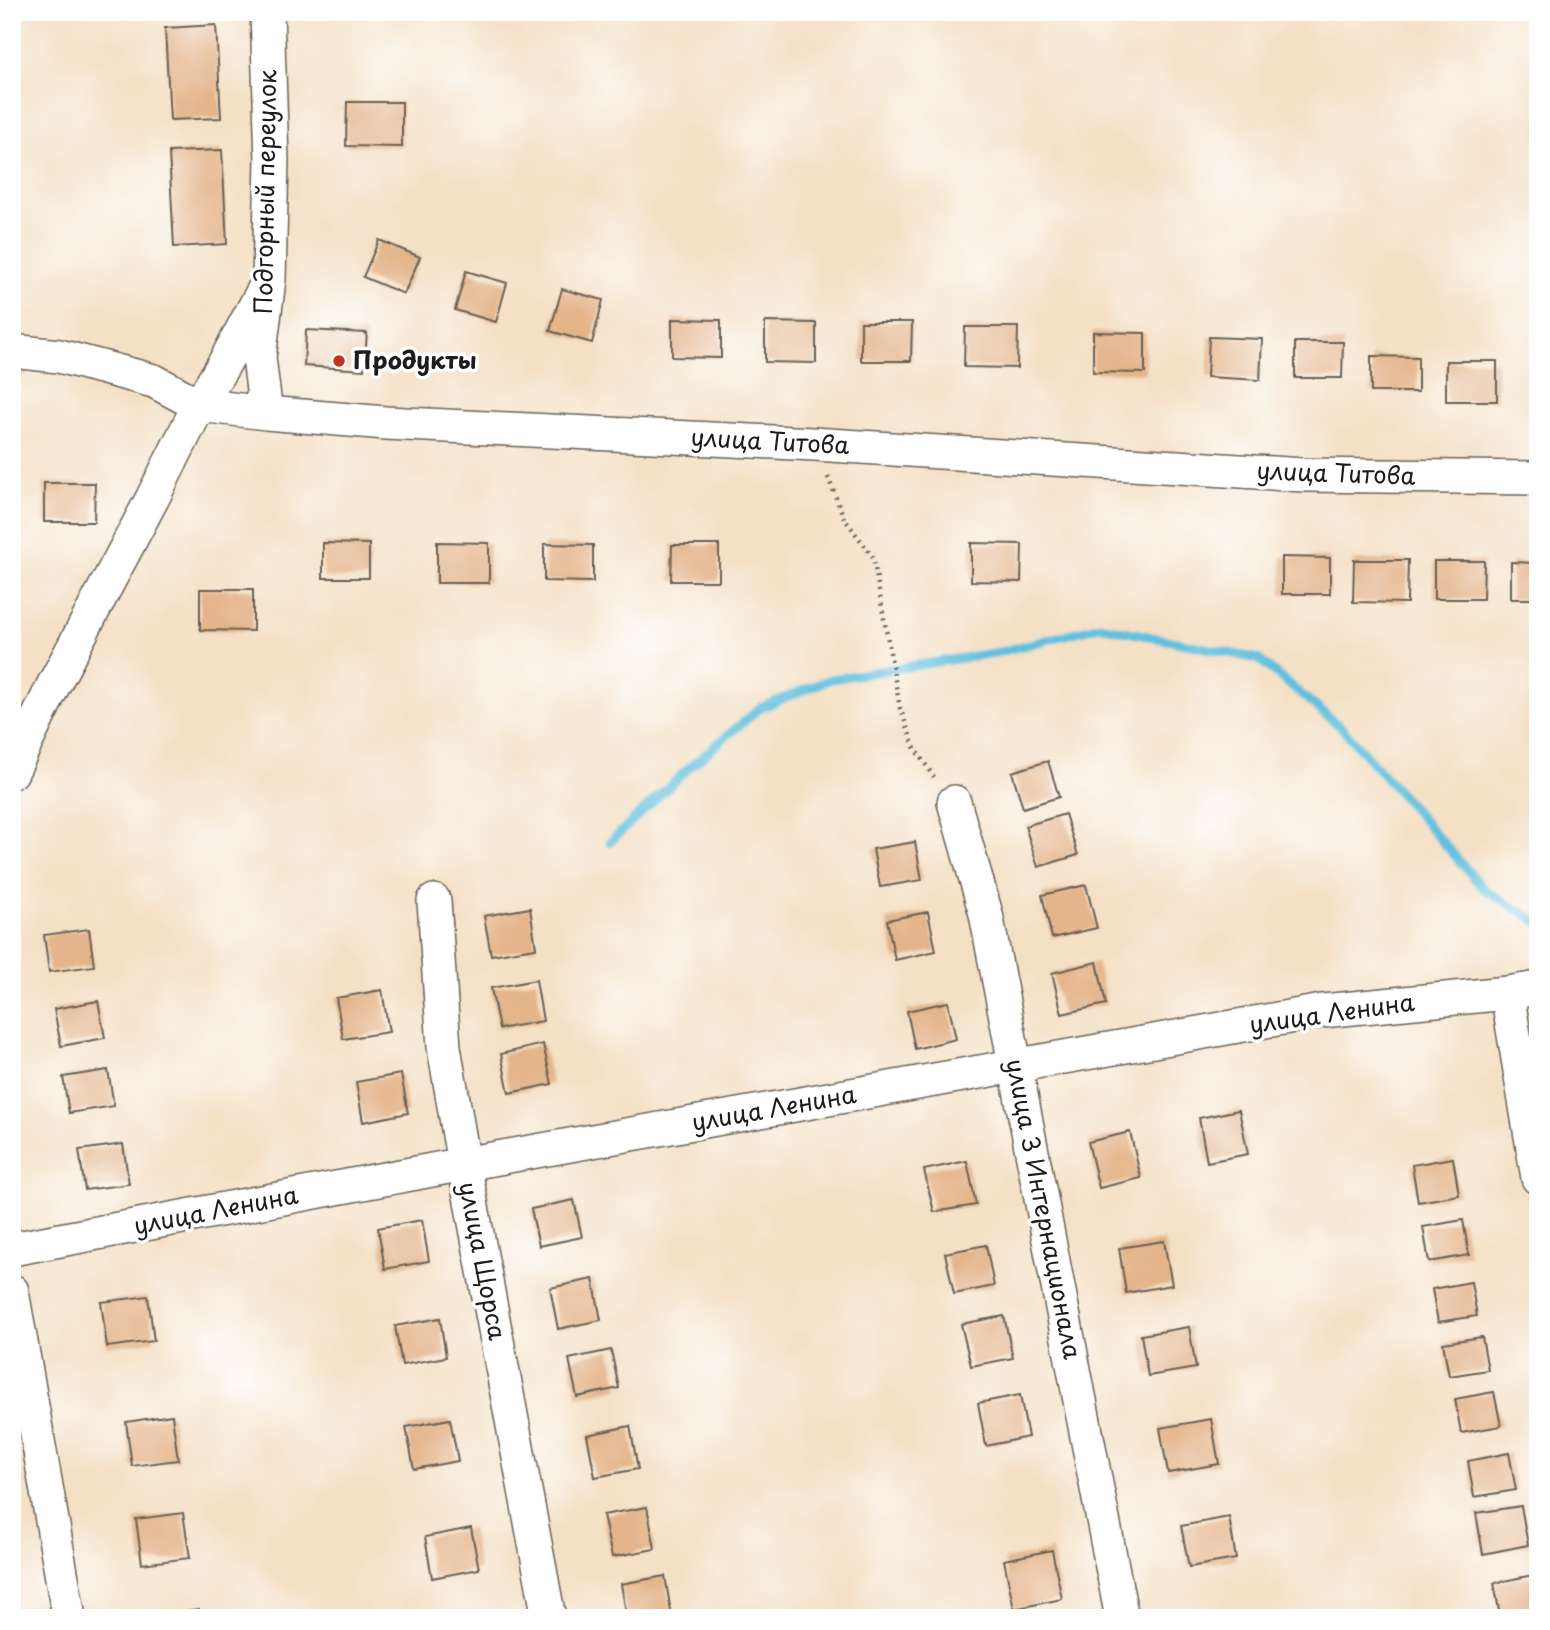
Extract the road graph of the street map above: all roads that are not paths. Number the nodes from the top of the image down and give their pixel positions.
1 (267, 12) edge
2 (269, 279) junction
3 (12, 351) edge
4 (199, 405) junction
5 (266, 413) junction
6 (1538, 478) edge
7 (12, 772) edge
8 (954, 802) road end
9 (434, 901) dead end
10 (1522, 991) edge
11 (1016, 1066) junction
12 (464, 1164) junction
13 (1538, 1178) edge
14 (12, 1249) edge
15 (12, 1291) edge
16 (69, 1618) edge
17 (549, 1618) edge
18 (1122, 1618) edge

1 - 2 street, Подгорный переулок
2 - 4 street
2 - 5 street, Подгорный переулок
3 - 4 street, улица Титова
4 - 5 street, улица Титова
4 - 7 street
5 - 6 street, улица Титова
8 - 11 street, улица 3 Интернационала
9 - 12 street, улица Щорса
10 - 11 street, улица Ленина
10 - 13 street
11 - 12 street, улица Ленина
11 - 18 street, улица 3 Интернационала
12 - 14 street, улица Ленина
12 - 17 street, улица Щорса
15 - 16 street

